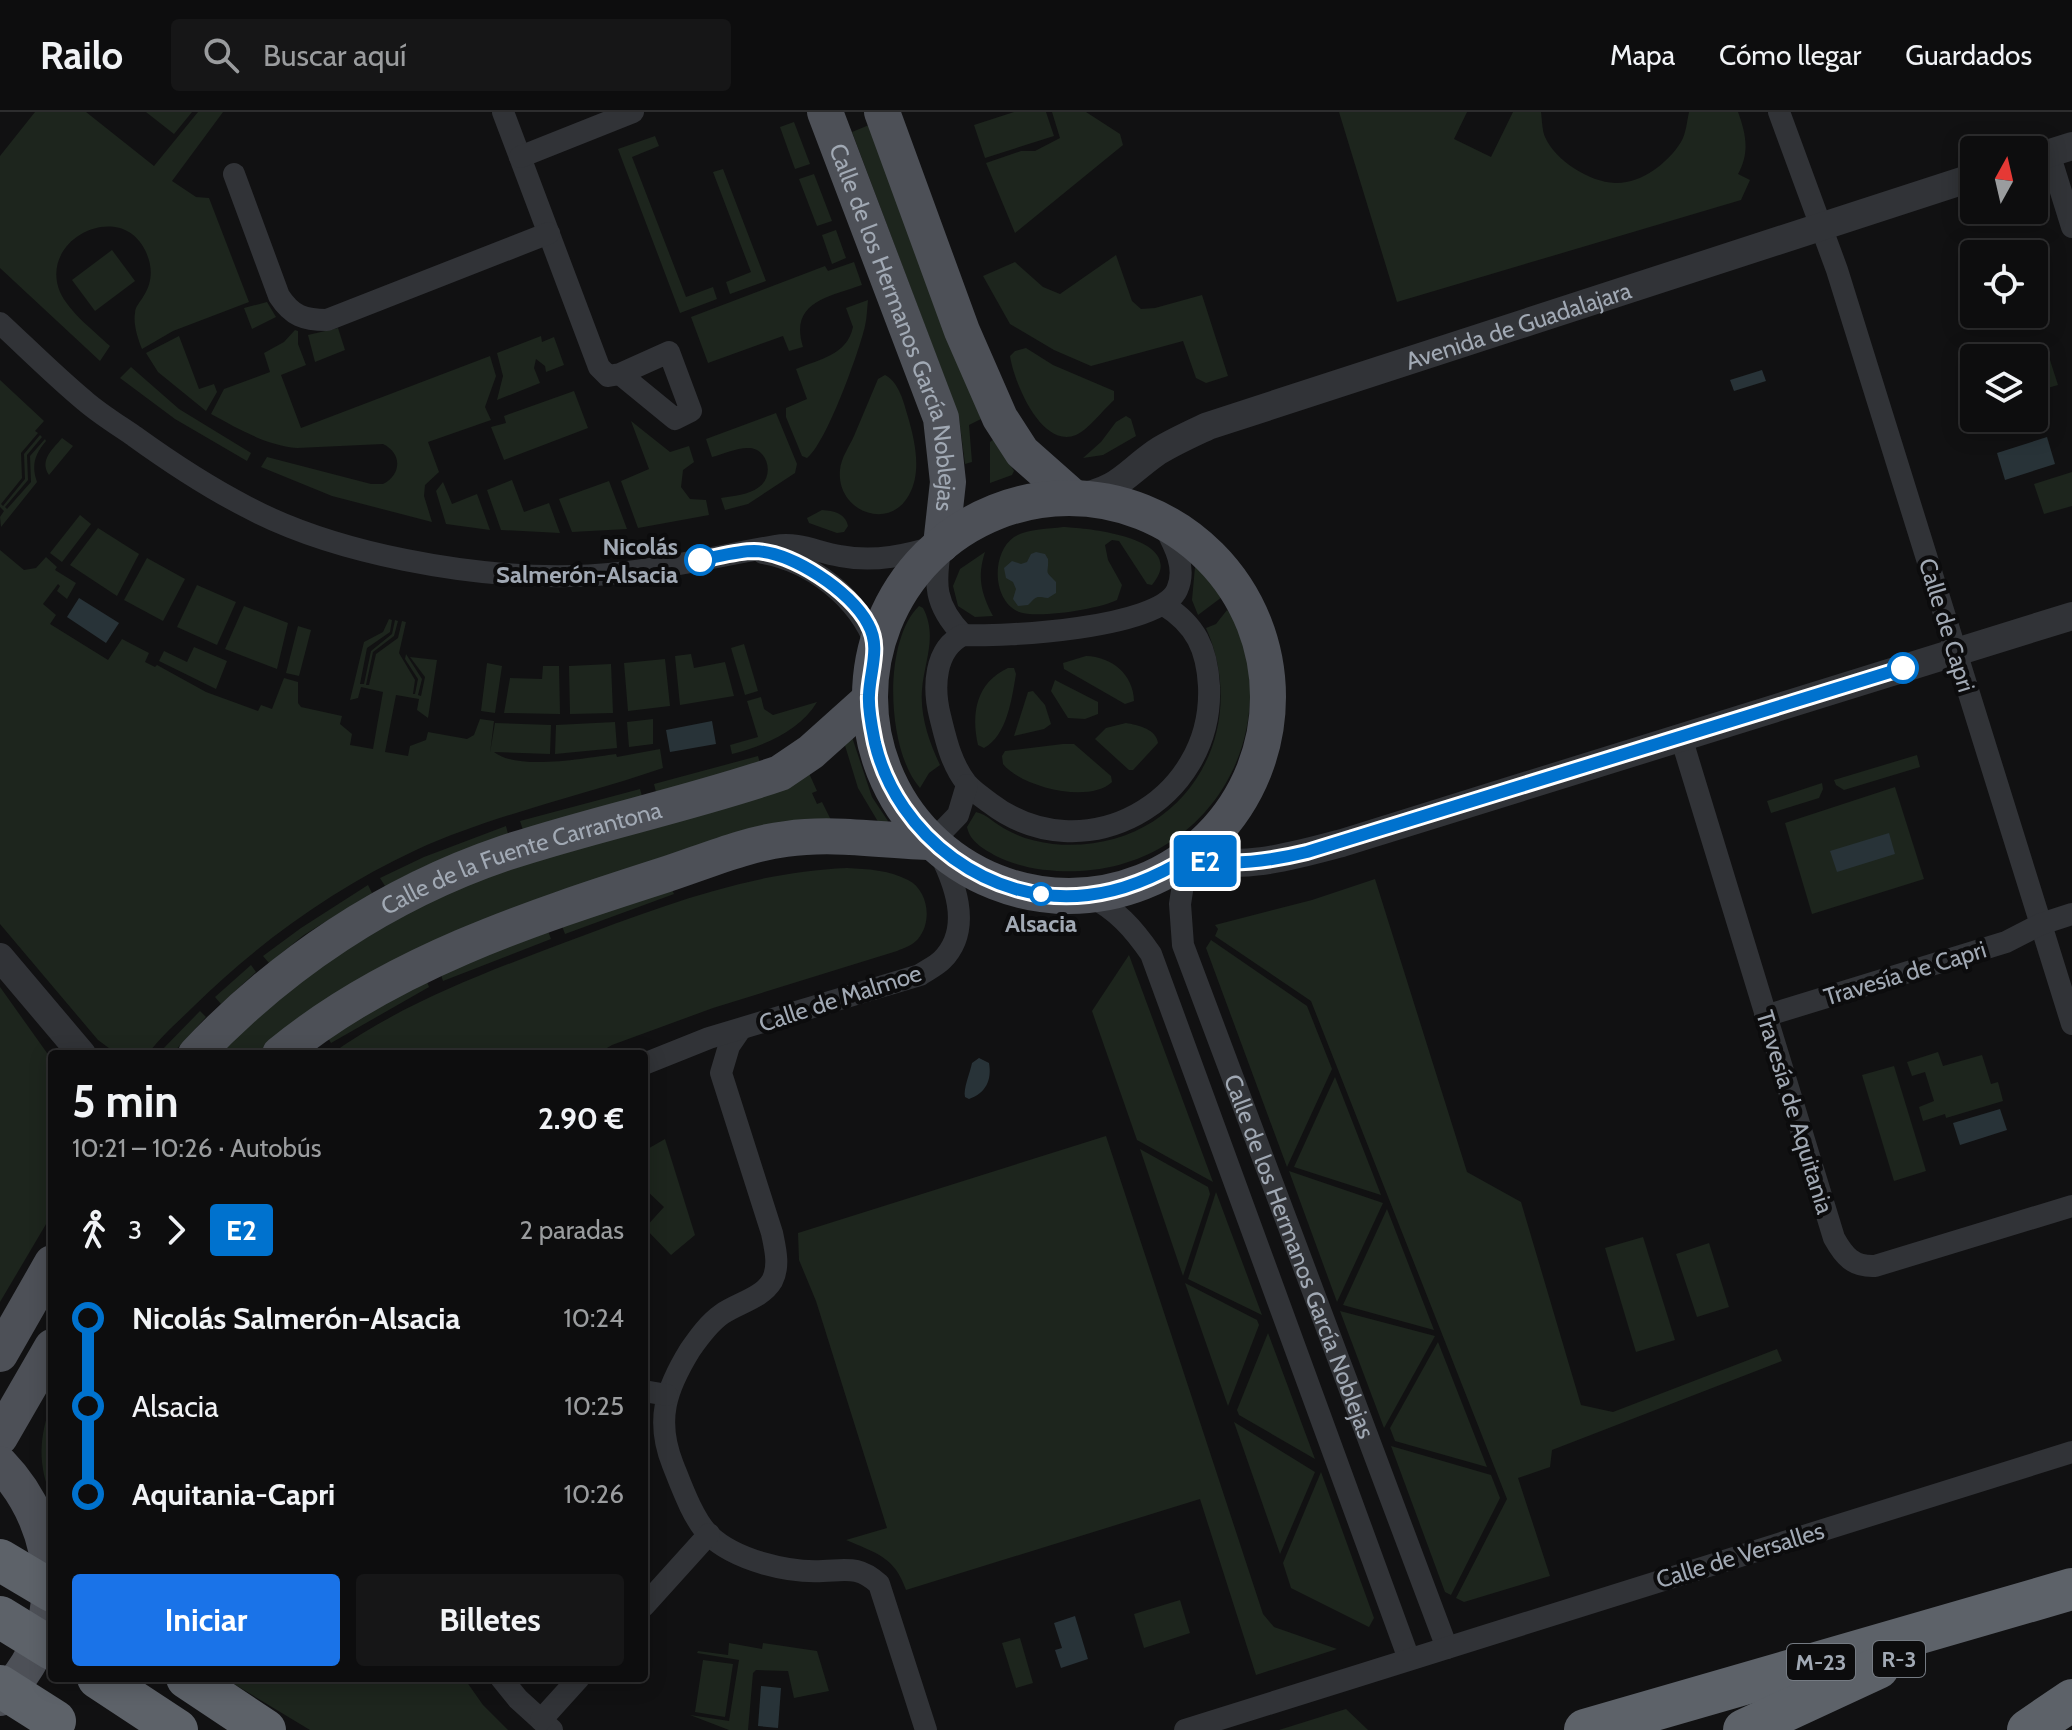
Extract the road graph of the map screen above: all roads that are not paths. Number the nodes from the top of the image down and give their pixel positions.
1 (503, 112) edge
2 (633, 112) edge
3 (825, 112) edge
4 (882, 112) edge
5 (1779, 112) edge
6 (2052, 152) edge
7 (520, 157) junction
8 (234, 174) dead end
9 (1960, 182) edge
10 (1821, 227) junction
11 (2072, 227) edge
12 (549, 233) junction
13 (0, 323) edge
14 (620, 374) dead end
15 (1075, 498) junction
16 (1161, 520) junction
17 (941, 545) junction
18 (754, 551) junction
19 (1164, 605) junction
20 (2072, 616) edge
21 (963, 635) junction
22 (876, 645) junction
23 (1955, 653) junction
24 (869, 700) junction
25 (1681, 737) junction
26 (967, 785) junction
27 (934, 844) junction
28 (1188, 858) junction
29 (1088, 895) junction
30 (2072, 914) edge
31 (2041, 924) junction
32 (0, 957) edge
33 (1765, 1016) junction
34 (2072, 1024) edge
35 (740, 1030) junction
36 (79, 1050) edge
37 (200, 1050) edge
38 (285, 1050) edge
39 (654, 1059) edge
40 (721, 1073) junction
41 (2072, 1206) edge
42 (48, 1270) edge
43 (33, 1297) junction
44 (0, 1340) edge
45 (0, 1354) edge
46 (48, 1354) edge
47 (648, 1392) edge
48 (667, 1395) junction
49 (0, 1437) edge
50 (2072, 1452) edge
51 (0, 1464) edge
52 (709, 1534) junction
53 (0, 1560) edge
54 (48, 1560) edge
55 (48, 1589) edge
56 (2064, 1592) edge
57 (648, 1602) edge
58 (48, 1607) edge
59 (0, 1617) edge
60 (48, 1647) edge
61 (1447, 1648) junction
62 (1409, 1659) junction
63 (104, 1682) edge
64 (193, 1682) edge
65 (505, 1682) edge
66 (576, 1682) edge
67 (0, 1686) edge
68 (0, 1698) edge
69 (2072, 1700) edge
70 (546, 1725) edge
71 (62, 1726) edge
72 (177, 1730) edge
73 (265, 1730) edge
74 (926, 1730) edge
75 (1185, 1730) edge
76 (1585, 1730) edge
77 (1744, 1730) edge
78 (2028, 1730) edge

1 - 7 street
2 - 7 street
3 - 17 main road, Calle de los Hermanos García Noblejas
4 - 15 main road
5 - 10 street, Calle de Capri
6 - 11 street
7 - 12 street
8 - 12 street
9 - 10 street, Avenida de Guadalajara
10 - 15 street, Avenida de Guadalajara
10 - 23 street, Calle de Capri
12 - 14 street
13 - 18 street
15 - 16 main road
15 - 17 main road
16 - 19 street
16 - 28 main road
17 - 18 street
17 - 21 street
17 - 22 main road
18 - 22 street
19 - 21 street
19 - 26 street
20 - 23 street
21 - 26 street
22 - 24 main road
23 - 25 street
23 - 31 street, Calle de Capri
24 - 27 main road
24 - 37 main road, Calle de la Fuente Carrantona
25 - 28 street
25 - 33 street, Travesía de Aquitania
26 - 27 street
27 - 29 main road
27 - 35 street, Calle de Malmoe
27 - 38 main road
28 - 29 main road
28 - 61 street, Calle de los Hermanos García Noblejas
29 - 62 street, Calle de los Hermanos García Noblejas
30 - 31 street, Travesía de Capri
31 - 33 street, Travesía de Capri
31 - 34 street, Calle de Capri
32 - 36 street
33 - 41 street, Travesía de Aquitania
35 - 39 street, Calle de Malmoe
35 - 40 street
39 - 40 street, Calle de Malmoe
40 - 48 street
42 - 43 main road
43 - 44 main road
43 - 45 main road
46 - 49 main road
47 - 48 street
48 - 52 street
50 - 61 street, Calle de Versalles
51 - 54 main road
52 - 57 street
52 - 74 street
53 - 55 highway, bridge
56 - 76 highway, M-23
56 - 77 highway, R-3
58 - 68 main road
59 - 60 highway, bridge
61 - 62 street, Calle de Versalles
62 - 75 street
63 - 72 highway
64 - 73 highway
65 - 70 street
66 - 70 street
67 - 71 highway, bridge
69 - 78 highway

